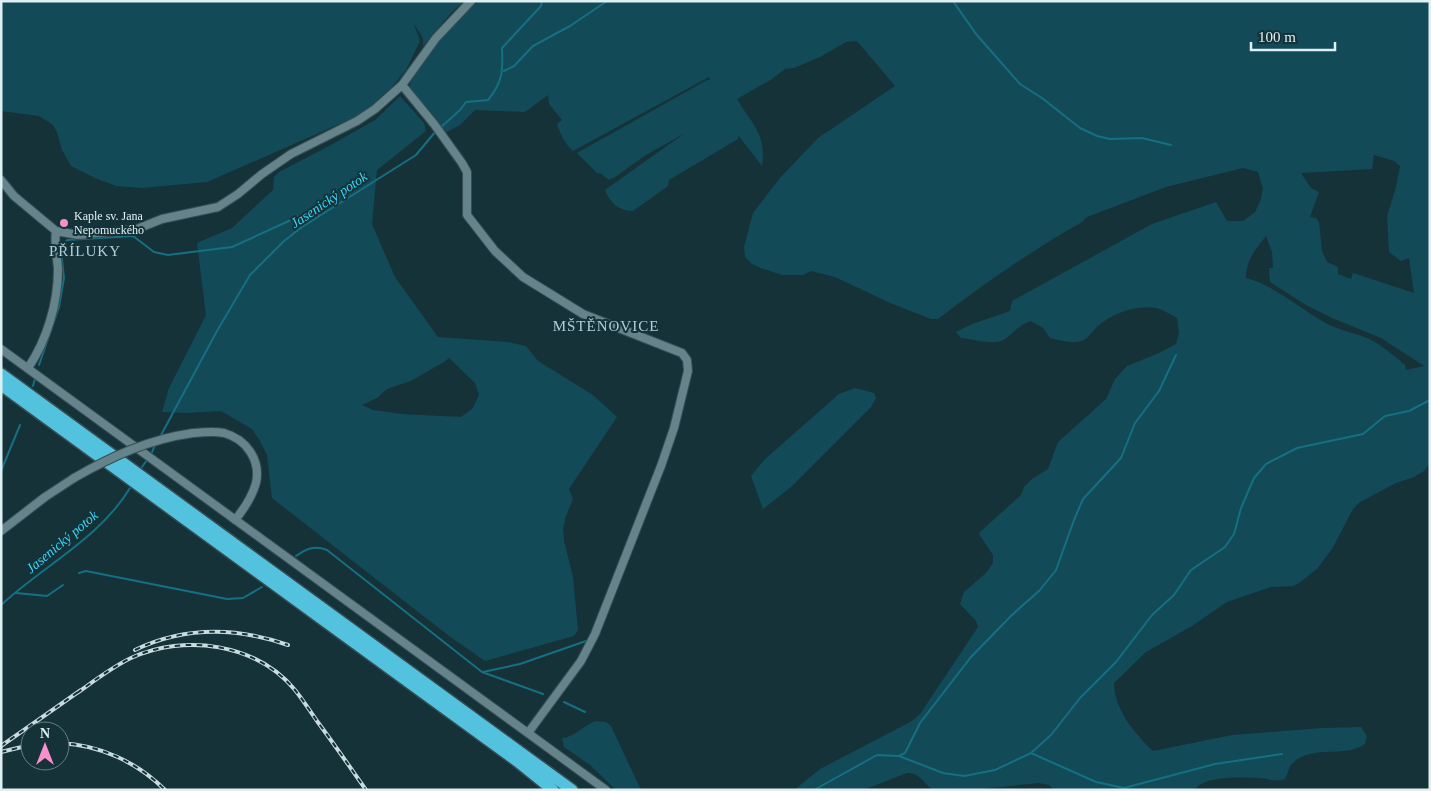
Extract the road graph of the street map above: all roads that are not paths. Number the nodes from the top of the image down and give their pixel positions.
1 (472, 1) edge
2 (402, 85) junction
3 (1, 180) edge
4 (56, 231) junction
5 (1, 349) edge
6 (28, 368) junction
7 (1, 374) edge
8 (1, 385) edge
9 (235, 520) junction
10 (1, 530) edge
11 (528, 733) junction
12 (553, 790) edge
13 (572, 790) edge
14 (606, 790) edge

1 - 2 street
2 - 4 street
2 - 11 street
3 - 4 street
4 - 6 street
5 - 6 street
6 - 9 street
7 - 13 highway
8 - 12 highway
9 - 10 street, bridge
9 - 11 street
11 - 14 street

